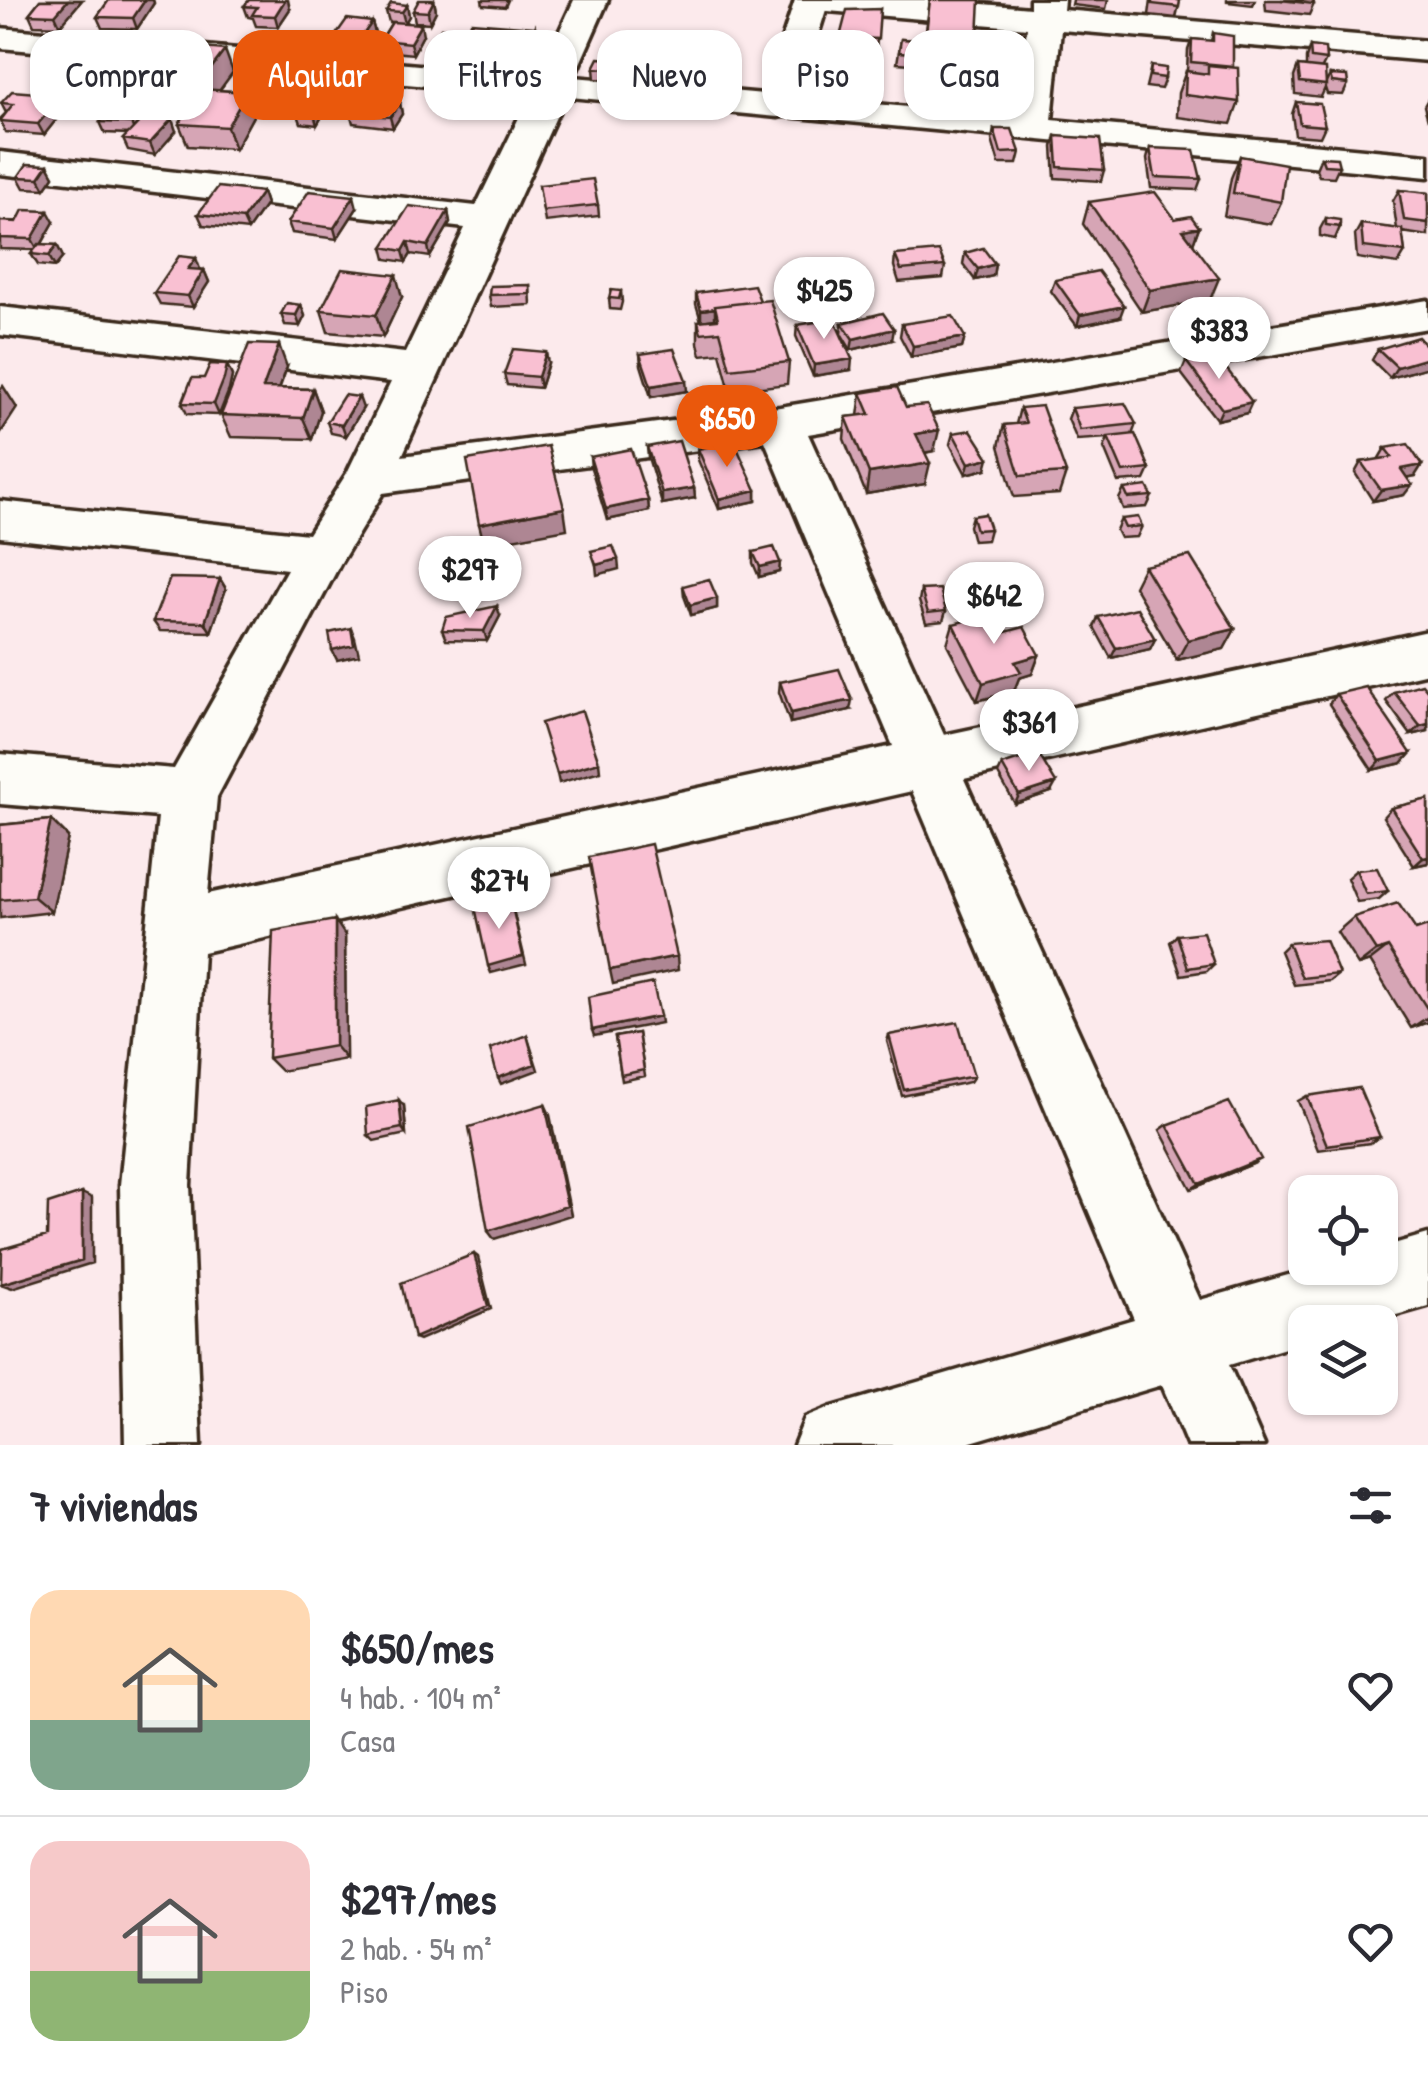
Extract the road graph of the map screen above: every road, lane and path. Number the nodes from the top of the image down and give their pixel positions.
1 (591, 0) edge
2 (814, 0) edge
3 (1046, 9) edge
4 (804, 30) edge
5 (577, 31) edge
6 (0, 38) edge
7 (1428, 52) edge
8 (424, 75) edge
9 (577, 88) edge
10 (762, 105) edge
11 (884, 116) edge
12 (536, 120) edge
13 (1033, 130) junction
14 (0, 163) edge
15 (1428, 166) edge
16 (490, 219) junction
17 (1428, 314) edge
18 (0, 321) edge
19 (419, 370) junction
20 (780, 423) junction
21 (368, 478) junction
22 (0, 518) edge
23 (321, 554) junction
24 (1428, 652) edge
25 (928, 763) junction
26 (0, 779) edge
27 (189, 795) junction
28 (174, 930) junction
29 (1428, 1270) edge
30 (1182, 1342) junction
31 (163, 1445) edge
32 (832, 1445) edge
33 (1226, 1445) edge

1 - 5 street
2 - 3 street
2 - 4 street
3 - 7 street
3 - 13 street
6 - 8 street
9 - 10 street
11 - 13 street
12 - 16 street
13 - 15 street
14 - 16 street
16 - 19 street
17 - 20 street
18 - 19 street
19 - 21 street
20 - 21 street
20 - 25 street
21 - 23 street
22 - 23 street
23 - 27 street
24 - 25 street
25 - 28 street
25 - 30 street
26 - 27 street
27 - 28 street
28 - 31 street
29 - 30 street
30 - 32 street
30 - 33 street

